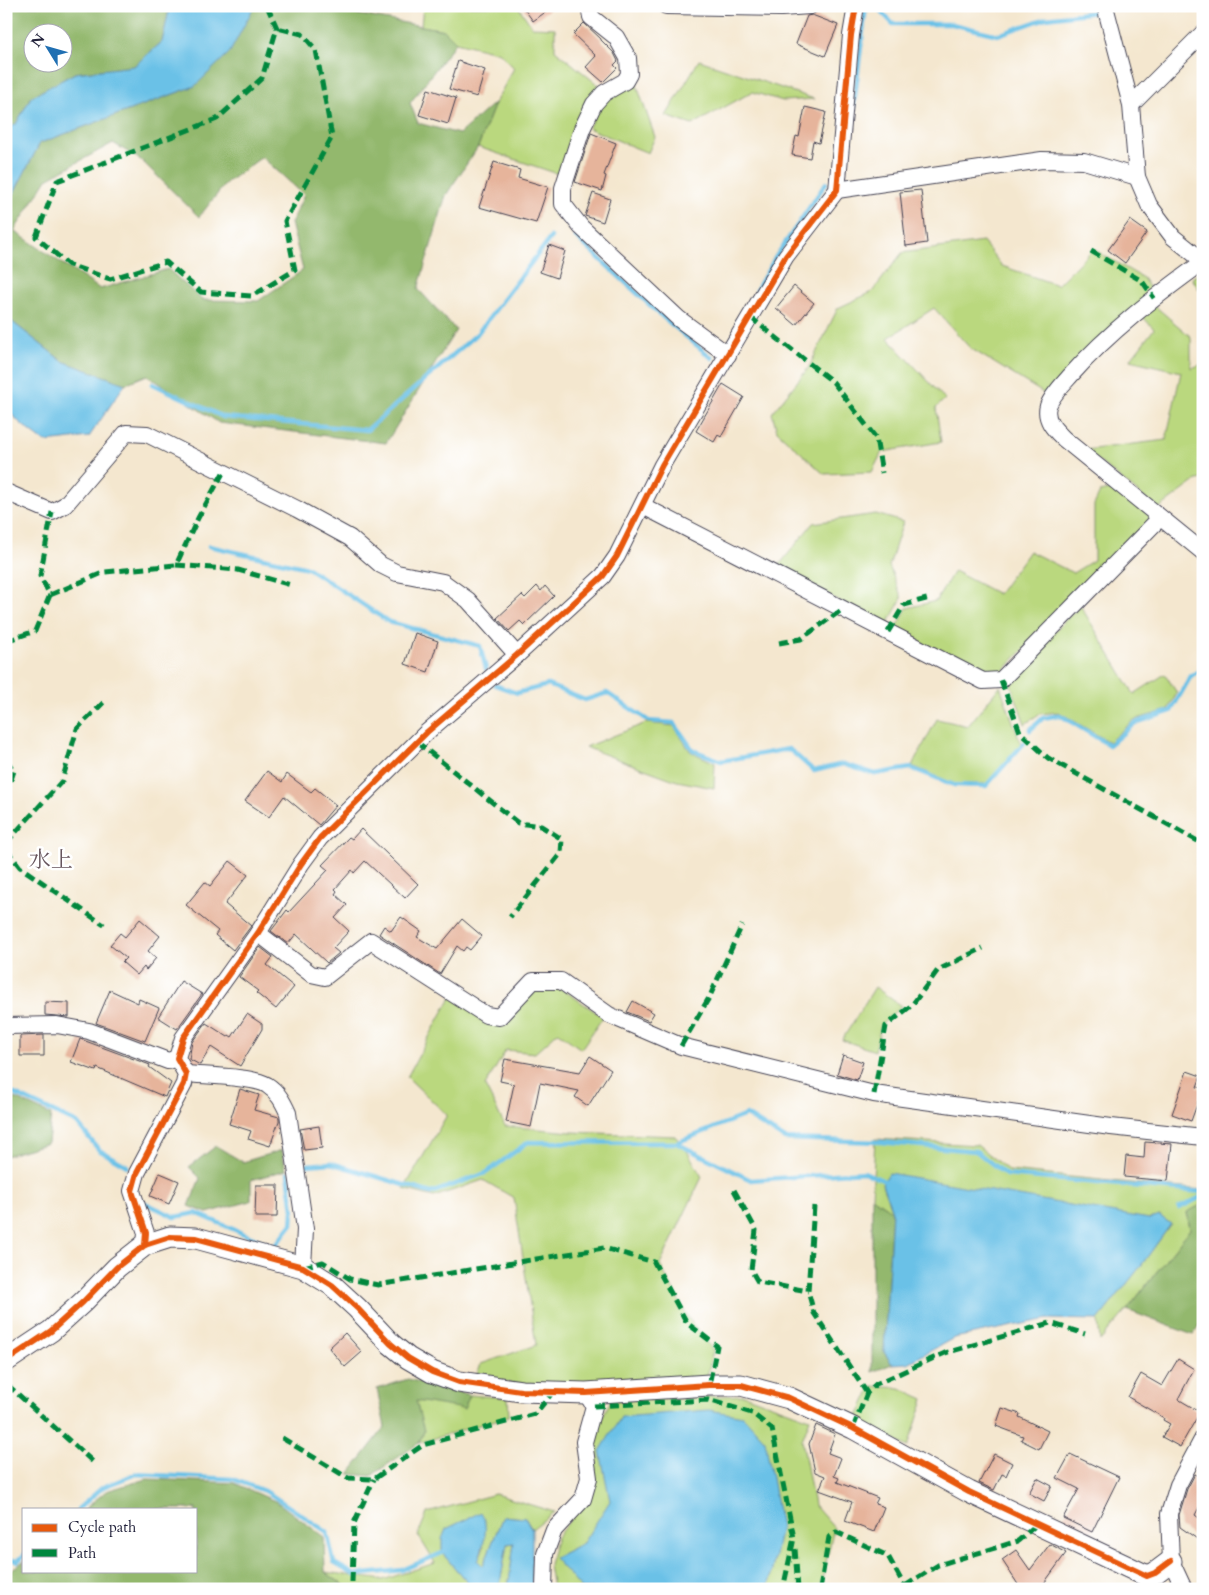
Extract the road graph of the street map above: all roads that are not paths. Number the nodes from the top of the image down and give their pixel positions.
1 (589, 6) edge
2 (666, 6) edge
3 (810, 6) edge
4 (856, 6) edge
5 (1106, 6) edge
6 (1203, 33) edge
7 (1131, 106) junction
8 (1137, 177) junction
9 (837, 190) junction
10 (1203, 261) edge
11 (728, 354) junction
12 (6, 492) edge
13 (643, 506) junction
14 (1160, 518) junction
15 (1203, 552) edge
16 (518, 655) junction
17 (258, 934) junction
18 (6, 1026) edge
19 (178, 1058) junction
20 (186, 1074) junction
21 (1203, 1138) edge
22 (145, 1245) junction
23 (303, 1267) junction
24 (6, 1361) edge
25 (586, 1393) junction
26 (1203, 1438) edge
27 (1171, 1560) junction
28 (544, 1589) edge
29 (1184, 1589) edge

1 - 11 street
2 - 3 street
4 - 9 street
5 - 7 street
6 - 7 street
7 - 8 street
8 - 9 street
8 - 10 street
9 - 11 street
10 - 14 street
11 - 13 street
12 - 16 street
13 - 14 street
13 - 16 street
14 - 15 street
16 - 17 street
17 - 19 street
17 - 21 street
18 - 19 street
19 - 20 street
20 - 22 street
20 - 23 street
22 - 23 street
22 - 24 street
23 - 25 street
25 - 27 street
25 - 28 street
26 - 27 street
27 - 29 street

